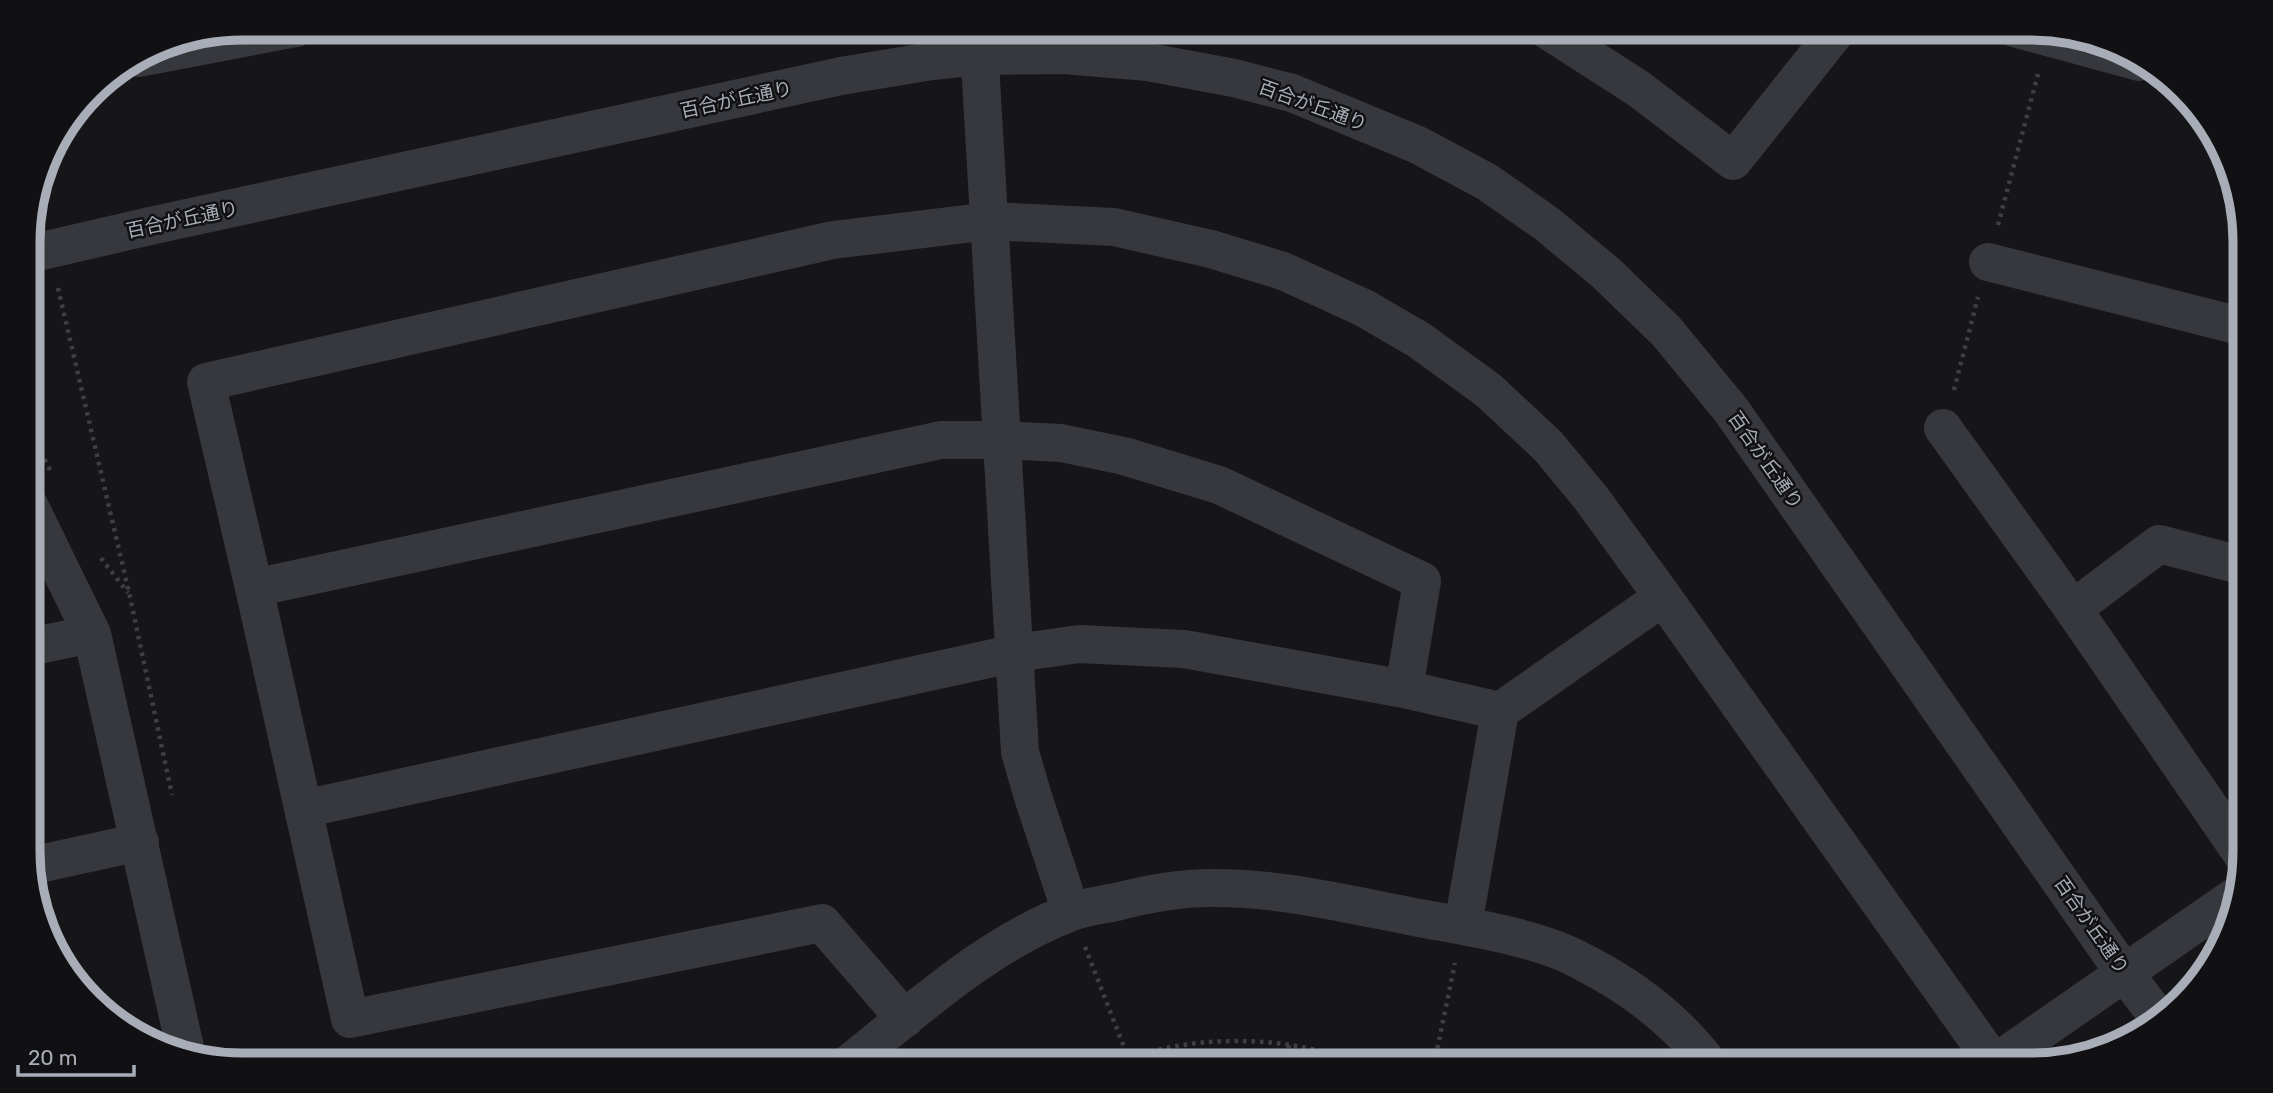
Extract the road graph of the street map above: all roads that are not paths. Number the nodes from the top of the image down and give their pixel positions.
1 (1563, 40) edge
2 (1829, 40) edge
3 (226, 41) edge
4 (979, 42) edge
5 (182, 50) edge
6 (990, 221) junction
7 (1988, 262) dead end
8 (42, 266) edge
9 (2233, 324) edge
10 (1943, 428) dead end
11 (1002, 440) junction
12 (41, 529) edge
13 (2233, 563) edge
14 (254, 587) junction
15 (1663, 597) junction
16 (2073, 609) junction
17 (92, 634) junction
18 (40, 645) edge
19 (1016, 653) junction
20 (1404, 689) junction
21 (1500, 711) junction
22 (303, 809) junction
23 (2233, 841) edge
24 (140, 842) junction
25 (41, 864) edge
26 (2226, 903) edge
27 (1071, 912) junction
28 (1463, 926) junction
29 (2125, 974) junction
30 (2153, 1011) edge
31 (905, 1019) junction
32 (184, 1044) edge
33 (1699, 1052) edge
34 (1985, 1052) edge
35 (2011, 1052) edge
36 (863, 1053) edge

1 - 2 street
3 - 5 street
4 - 6 street
4 - 8 street, 百合が丘通り, bridge
4 - 29 street, 百合が丘通り
6 - 11 street
6 - 14 street
6 - 15 street
7 - 9 street
10 - 16 street
11 - 14 street
11 - 19 street
11 - 20 street
12 - 17 street
13 - 16 street
14 - 22 street
15 - 21 street
15 - 34 street
16 - 23 street
17 - 18 street
17 - 24 street
19 - 20 street
19 - 22 street
19 - 27 street
20 - 21 street
21 - 28 street
22 - 31 street
24 - 25 street
24 - 32 street
26 - 29 street
27 - 28 street
27 - 31 street
28 - 33 street
29 - 30 street, 百合が丘通り
29 - 35 street
31 - 36 street

